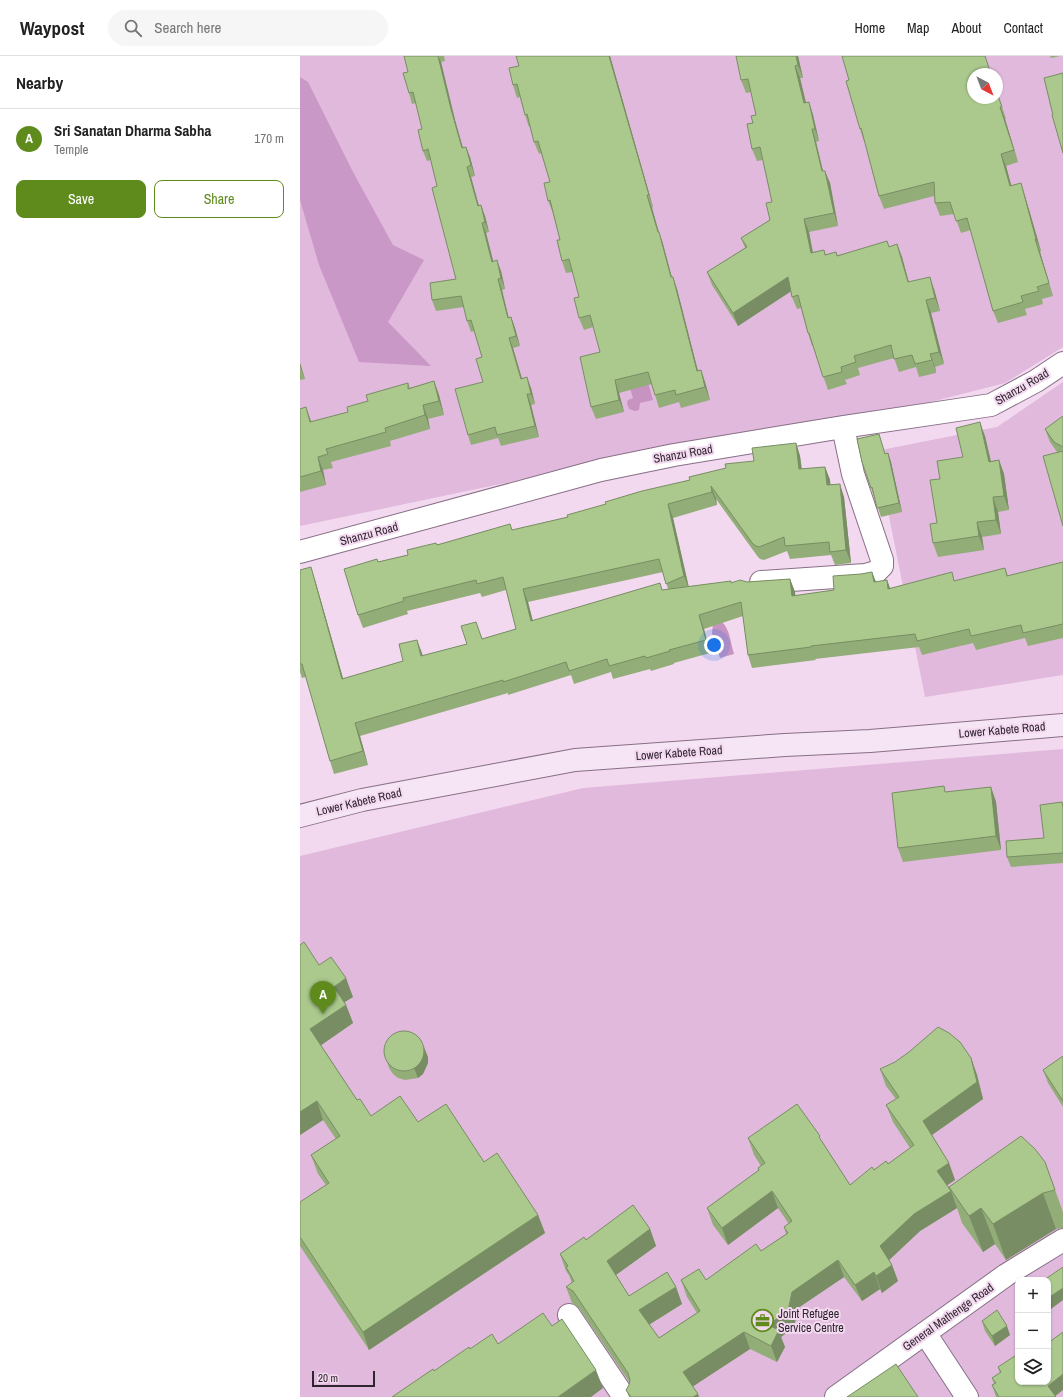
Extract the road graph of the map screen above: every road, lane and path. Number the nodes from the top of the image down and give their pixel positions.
1 (1063, 362) edge
2 (843, 427) junction
3 (300, 552) edge
4 (751, 583) edge
5 (1063, 725) edge
6 (300, 816) edge
7 (1063, 1240) edge
8 (569, 1315) dead end
9 (925, 1333) junction
10 (624, 1397) edge
11 (836, 1397) edge
12 (967, 1397) edge

1 - 2 street, Shanzu Road
2 - 3 street, Shanzu Road
2 - 4 street
5 - 6 main road, Lower Kabete Road
7 - 9 street, General Mathenge Road
8 - 10 street
9 - 11 street, General Mathenge Road
9 - 12 street

